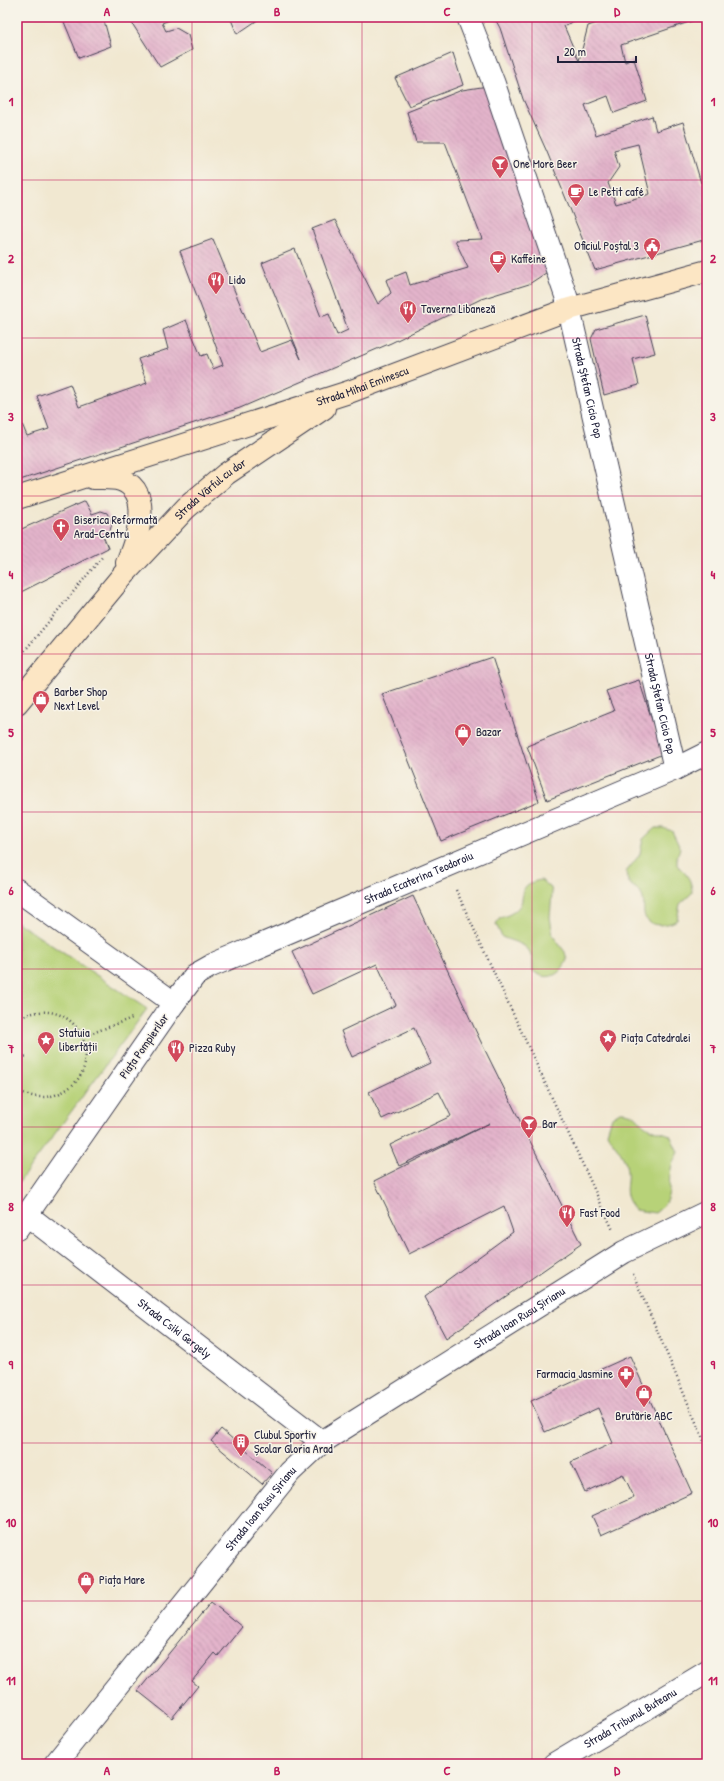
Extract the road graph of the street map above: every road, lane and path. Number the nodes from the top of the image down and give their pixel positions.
1 (468, 17) edge
2 (707, 270) edge
3 (569, 310) junction
4 (349, 392) junction
5 (79, 478) junction
6 (17, 498) edge
7 (104, 554) dead end
8 (124, 574) junction
9 (17, 660) edge
10 (17, 703) edge
11 (707, 753) edge
12 (675, 768) junction
13 (444, 866) junction
14 (17, 890) edge
15 (174, 1003) junction
16 (138, 1016) dead end
17 (17, 1019) edge
18 (82, 1037) junction
19 (28, 1056) dead end
20 (17, 1058) edge
21 (17, 1088) edge
22 (707, 1212) edge
23 (22, 1222) edge
24 (624, 1252) junction
25 (322, 1442) junction
26 (707, 1448) edge
27 (707, 1672) edge
28 (55, 1764) edge
29 (554, 1764) edge

1 - 3 street, Strada Ștefan Cicio Pop
2 - 3 street, Strada Mihai Eminescu
3 - 4 street, Strada Mihai Eminescu
3 - 12 street, Strada Ștefan Cicio Pop
4 - 5 street, Strada Mihai Eminescu
4 - 8 street, Strada Vârful cu dor
5 - 6 street, Strada Mihai Eminescu
5 - 8 street
7 - 9 path
8 - 10 street, Strada Vârful cu dor
11 - 12 street, Strada Ecaterina Teodoroiu
12 - 13 street, Strada Ecaterina Teodoroiu
13 - 15 street, Strada Ecaterina Teodoroiu
13 - 24 path
14 - 15 street, Piața Pompierilor
15 - 23 street, Piața Pompierilor
16 - 18 path
17 - 18 path
18 - 21 path
19 - 20 path
22 - 24 street, Strada Ioan Rusu Șirianu
23 - 25 street, Strada Csiki Gergely
24 - 25 street, Strada Ioan Rusu Șirianu
24 - 26 path
25 - 28 street, Strada Ioan Rusu Șirianu
27 - 29 street, Strada Tribunul Buteanu

